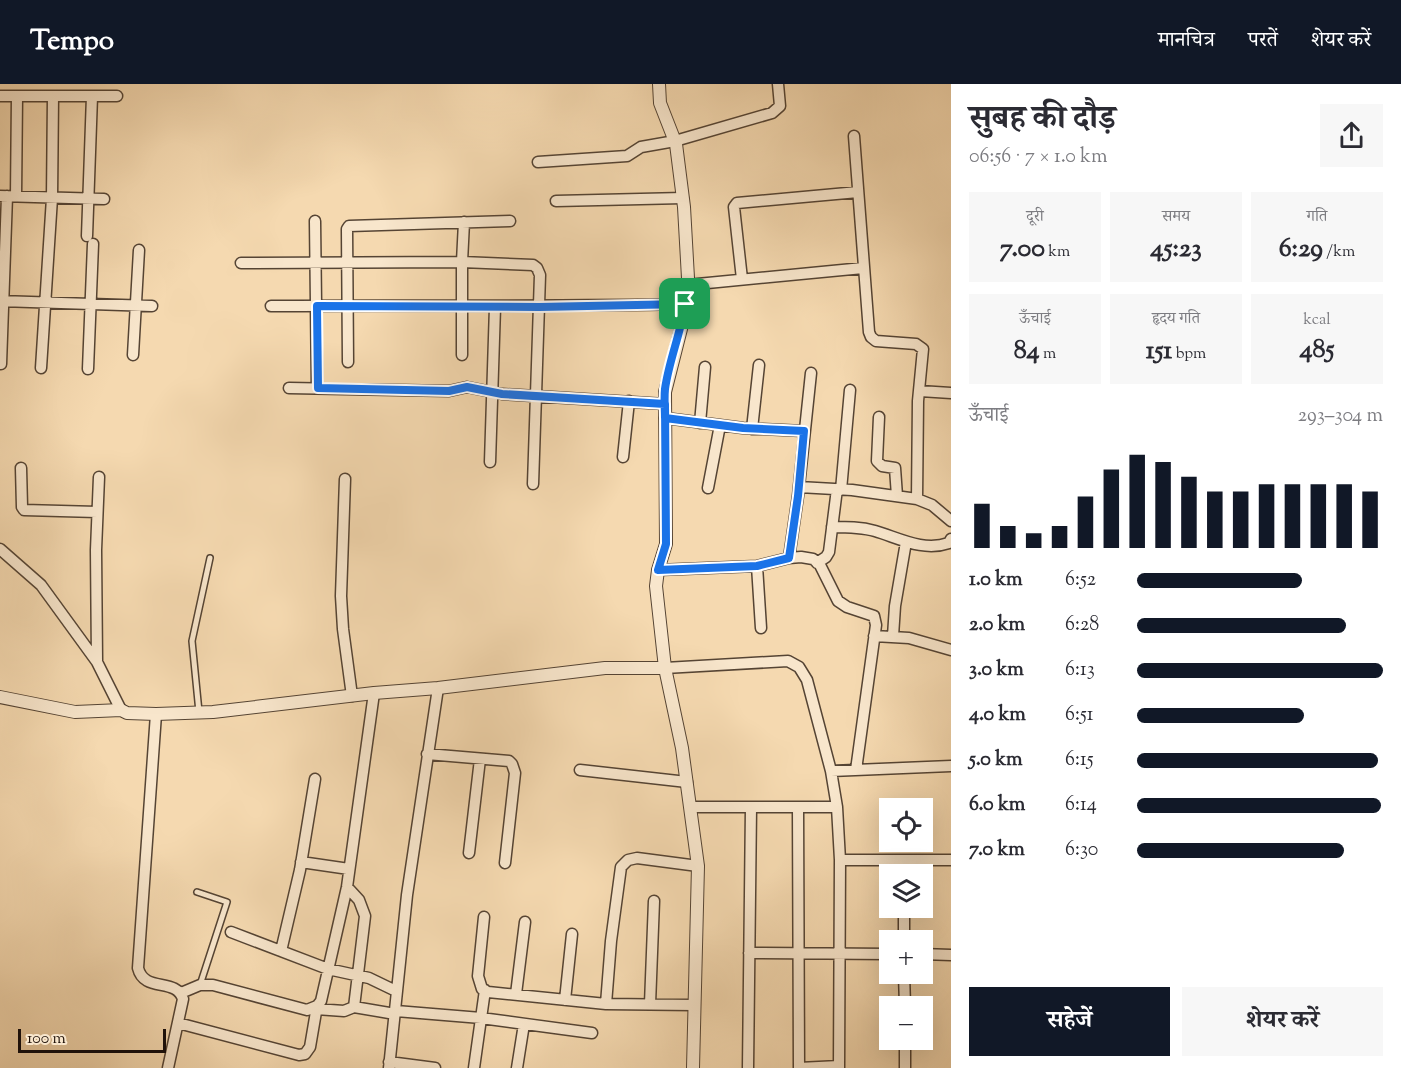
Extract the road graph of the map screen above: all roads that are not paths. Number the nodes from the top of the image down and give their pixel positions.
1 (659, 84) edge
2 (778, 84) edge
3 (0, 96) edge
4 (16, 96) junction
5 (53, 96) junction
6 (92, 96) junction
7 (117, 96) dead end
8 (854, 136) dead end
9 (675, 141) junction
10 (538, 162) dead end
11 (858, 192) junction
12 (8, 196) edge
13 (52, 198) junction
14 (88, 198) junction
15 (683, 198) junction
16 (104, 199) dead end
17 (556, 201) dead end
18 (510, 221) dead end
19 (315, 222) dead end
20 (464, 222) junction
21 (139, 250) dead end
22 (462, 262) junction
23 (241, 263) dead end
24 (316, 263) junction
25 (347, 263) junction
26 (863, 268) junction
27 (742, 279) junction
28 (687, 285) junction
29 (2, 301) edge
30 (45, 303) junction
31 (90, 304) junction
32 (685, 304) junction
33 (136, 306) junction
34 (152, 306) dead end
35 (271, 306) dead end
36 (317, 306) junction
37 (348, 306) junction
38 (463, 306) junction
39 (495, 307) junction
40 (539, 307) junction
41 (133, 355) dead end
42 (462, 355) dead end
43 (348, 362) dead end
44 (1, 364) edge
45 (759, 365) dead end
46 (705, 367) dead end
47 (41, 368) dead end
48 (88, 369) dead end
49 (811, 373) dead end
50 (289, 388) dead end
51 (318, 388) junction
52 (850, 390) dead end
53 (920, 391) junction
54 (492, 392) junction
55 (951, 393) edge
56 (537, 396) junction
57 (628, 401) junction
58 (665, 404) junction
59 (879, 417) dead end
60 (665, 418) junction
61 (699, 423) junction
62 (720, 425) junction
63 (752, 429) junction
64 (804, 431) junction
65 (623, 457) dead end
66 (490, 462) dead end
67 (21, 468) dead end
68 (99, 477) dead end
69 (345, 479) dead end
70 (533, 484) dead end
71 (708, 488) dead end
72 (799, 488) junction
73 (839, 490) junction
74 (897, 496) junction
75 (917, 499) junction
76 (98, 513) junction
77 (951, 521) edge
78 (832, 527) junction
79 (951, 539) edge
80 (906, 542) junction
81 (0, 549) edge
82 (210, 558) dead end
83 (789, 558) junction
84 (817, 563) junction
85 (757, 566) junction
86 (658, 570) junction
87 (760, 628) dead end
88 (874, 636) junction
89 (893, 636) junction
90 (951, 650) edge
91 (97, 662) junction
92 (666, 668) junction
93 (438, 688) junction
94 (375, 693) junction
95 (352, 696) junction
96 (0, 697) edge
97 (121, 710) junction
98 (199, 712) junction
99 (156, 714) junction
100 (427, 754) junction
101 (480, 759) junction
102 (951, 766) edge
103 (580, 770) dead end
104 (856, 770) junction
105 (831, 771) junction
106 (315, 779) dead end
107 (687, 782) junction
108 (691, 807) junction
109 (751, 807) junction
110 (798, 807) junction
111 (837, 807) junction
112 (469, 853) dead end
113 (840, 860) junction
114 (903, 860) junction
115 (951, 860) edge
116 (301, 862) junction
117 (505, 863) dead end
118 (903, 864) edge
119 (698, 866) junction
120 (349, 869) junction
121 (347, 887) junction
122 (198, 892) dead end
123 (654, 902) dead end
124 (484, 916) dead end
125 (525, 922) dead end
126 (231, 932) dead end
127 (572, 934) dead end
128 (281, 951) junction
129 (799, 953) junction
130 (839, 953) junction
131 (749, 954) junction
132 (879, 954) edge
133 (933, 954) edge
134 (951, 955) edge
135 (328, 969) junction
136 (357, 974) junction
137 (200, 985) junction
138 (485, 990) junction
139 (396, 991) junction
140 (181, 993) junction
141 (516, 994) junction
142 (565, 1000) junction
143 (606, 1004) junction
144 (650, 1005) junction
145 (694, 1005) junction
146 (354, 1007) junction
147 (317, 1008) junction
148 (395, 1012) junction
149 (481, 1018) junction
150 (178, 1023) junction
151 (524, 1024) junction
152 (592, 1033) dead end
153 (905, 1050) edge
154 (389, 1065) edge
155 (839, 1067) edge
156 (168, 1068) edge
157 (435, 1068) edge
158 (474, 1068) edge
159 (518, 1068) edge
160 (693, 1068) edge
161 (748, 1068) edge
162 (799, 1068) edge
163 (905, 1068) edge

1 - 9 street
2 - 9 street
3 - 4 street
4 - 5 street
4 - 12 street
5 - 6 street
5 - 13 street
6 - 7 street
6 - 14 street
8 - 11 street
9 - 10 street
9 - 15 street
11 - 26 street
11 - 27 street
12 - 13 street
12 - 29 street
13 - 14 street
13 - 30 street
14 - 16 street
14 - 31 street
15 - 17 street
15 - 28 street
18 - 20 street
19 - 24 street
20 - 22 street
20 - 25 street
21 - 33 street
22 - 25 street
22 - 38 street
22 - 40 street
23 - 24 street
24 - 25 street
24 - 36 street
25 - 37 street
26 - 27 street
26 - 53 street
27 - 28 street
28 - 32 street
29 - 30 street
29 - 44 street
30 - 31 street
30 - 47 street
31 - 33 street
31 - 48 street
32 - 40 street
32 - 58 street
33 - 34 street
33 - 41 street
35 - 36 street
36 - 37 street
36 - 51 street
37 - 38 street
37 - 43 street
38 - 39 street
38 - 42 street
39 - 40 street
39 - 54 street
40 - 56 street
45 - 63 street
46 - 61 street
49 - 64 street
50 - 51 street
51 - 54 street
52 - 73 street
53 - 55 street
53 - 75 street
54 - 56 street
54 - 66 street
56 - 57 street
56 - 70 street
57 - 58 street
57 - 65 street
58 - 60 street
59 - 74 street
60 - 61 street
60 - 86 street
61 - 62 street
62 - 63 street
62 - 71 street
63 - 64 street
64 - 72 street
67 - 76 street
68 - 76 street
69 - 95 street
72 - 73 street
72 - 83 street
73 - 74 street
73 - 78 street
74 - 75 street
75 - 77 street
76 - 91 street
78 - 80 street
78 - 84 street
79 - 80 street
80 - 89 street
81 - 91 street
82 - 98 lane
83 - 84 street
83 - 85 street
84 - 88 street
85 - 86 street
85 - 87 street
86 - 92 street
88 - 89 street
88 - 104 street
89 - 90 street
91 - 97 street
92 - 93 street
92 - 105 street
92 - 107 street
93 - 94 street
93 - 100 street
94 - 95 street
94 - 120 street
95 - 98 street
96 - 97 street
97 - 99 street
98 - 99 street
99 - 140 street
100 - 101 street
100 - 139 street
101 - 112 street
101 - 117 street
102 - 104 street
103 - 107 street
104 - 105 street
105 - 111 street
106 - 116 street
107 - 108 street
108 - 109 street
108 - 119 street
109 - 110 street
109 - 131 street
110 - 111 street
110 - 129 street
111 - 113 street
113 - 114 street
113 - 130 street
114 - 115 street
114 - 118 street
116 - 120 street
116 - 128 street
119 - 143 street
119 - 145 street
120 - 121 street
121 - 135 street
121 - 136 street
122 - 137 lane
123 - 144 street
124 - 138 street
125 - 141 street
126 - 128 street
127 - 142 street
128 - 135 street
129 - 130 street
129 - 131 street
129 - 162 street
130 - 132 street
130 - 155 street
131 - 161 street
133 - 134 street
135 - 136 street
135 - 147 street
136 - 139 street
136 - 146 street
137 - 140 street
137 - 147 street
138 - 141 street
138 - 149 street
139 - 148 street
140 - 150 street
141 - 142 street
142 - 143 street
143 - 144 street
144 - 145 street
145 - 160 street
146 - 147 street
146 - 148 street
147 - 150 street
148 - 149 street
148 - 154 street
149 - 151 street
149 - 158 street
150 - 156 street
151 - 152 street
151 - 159 street
153 - 163 street
154 - 157 street
155 - 162 street

